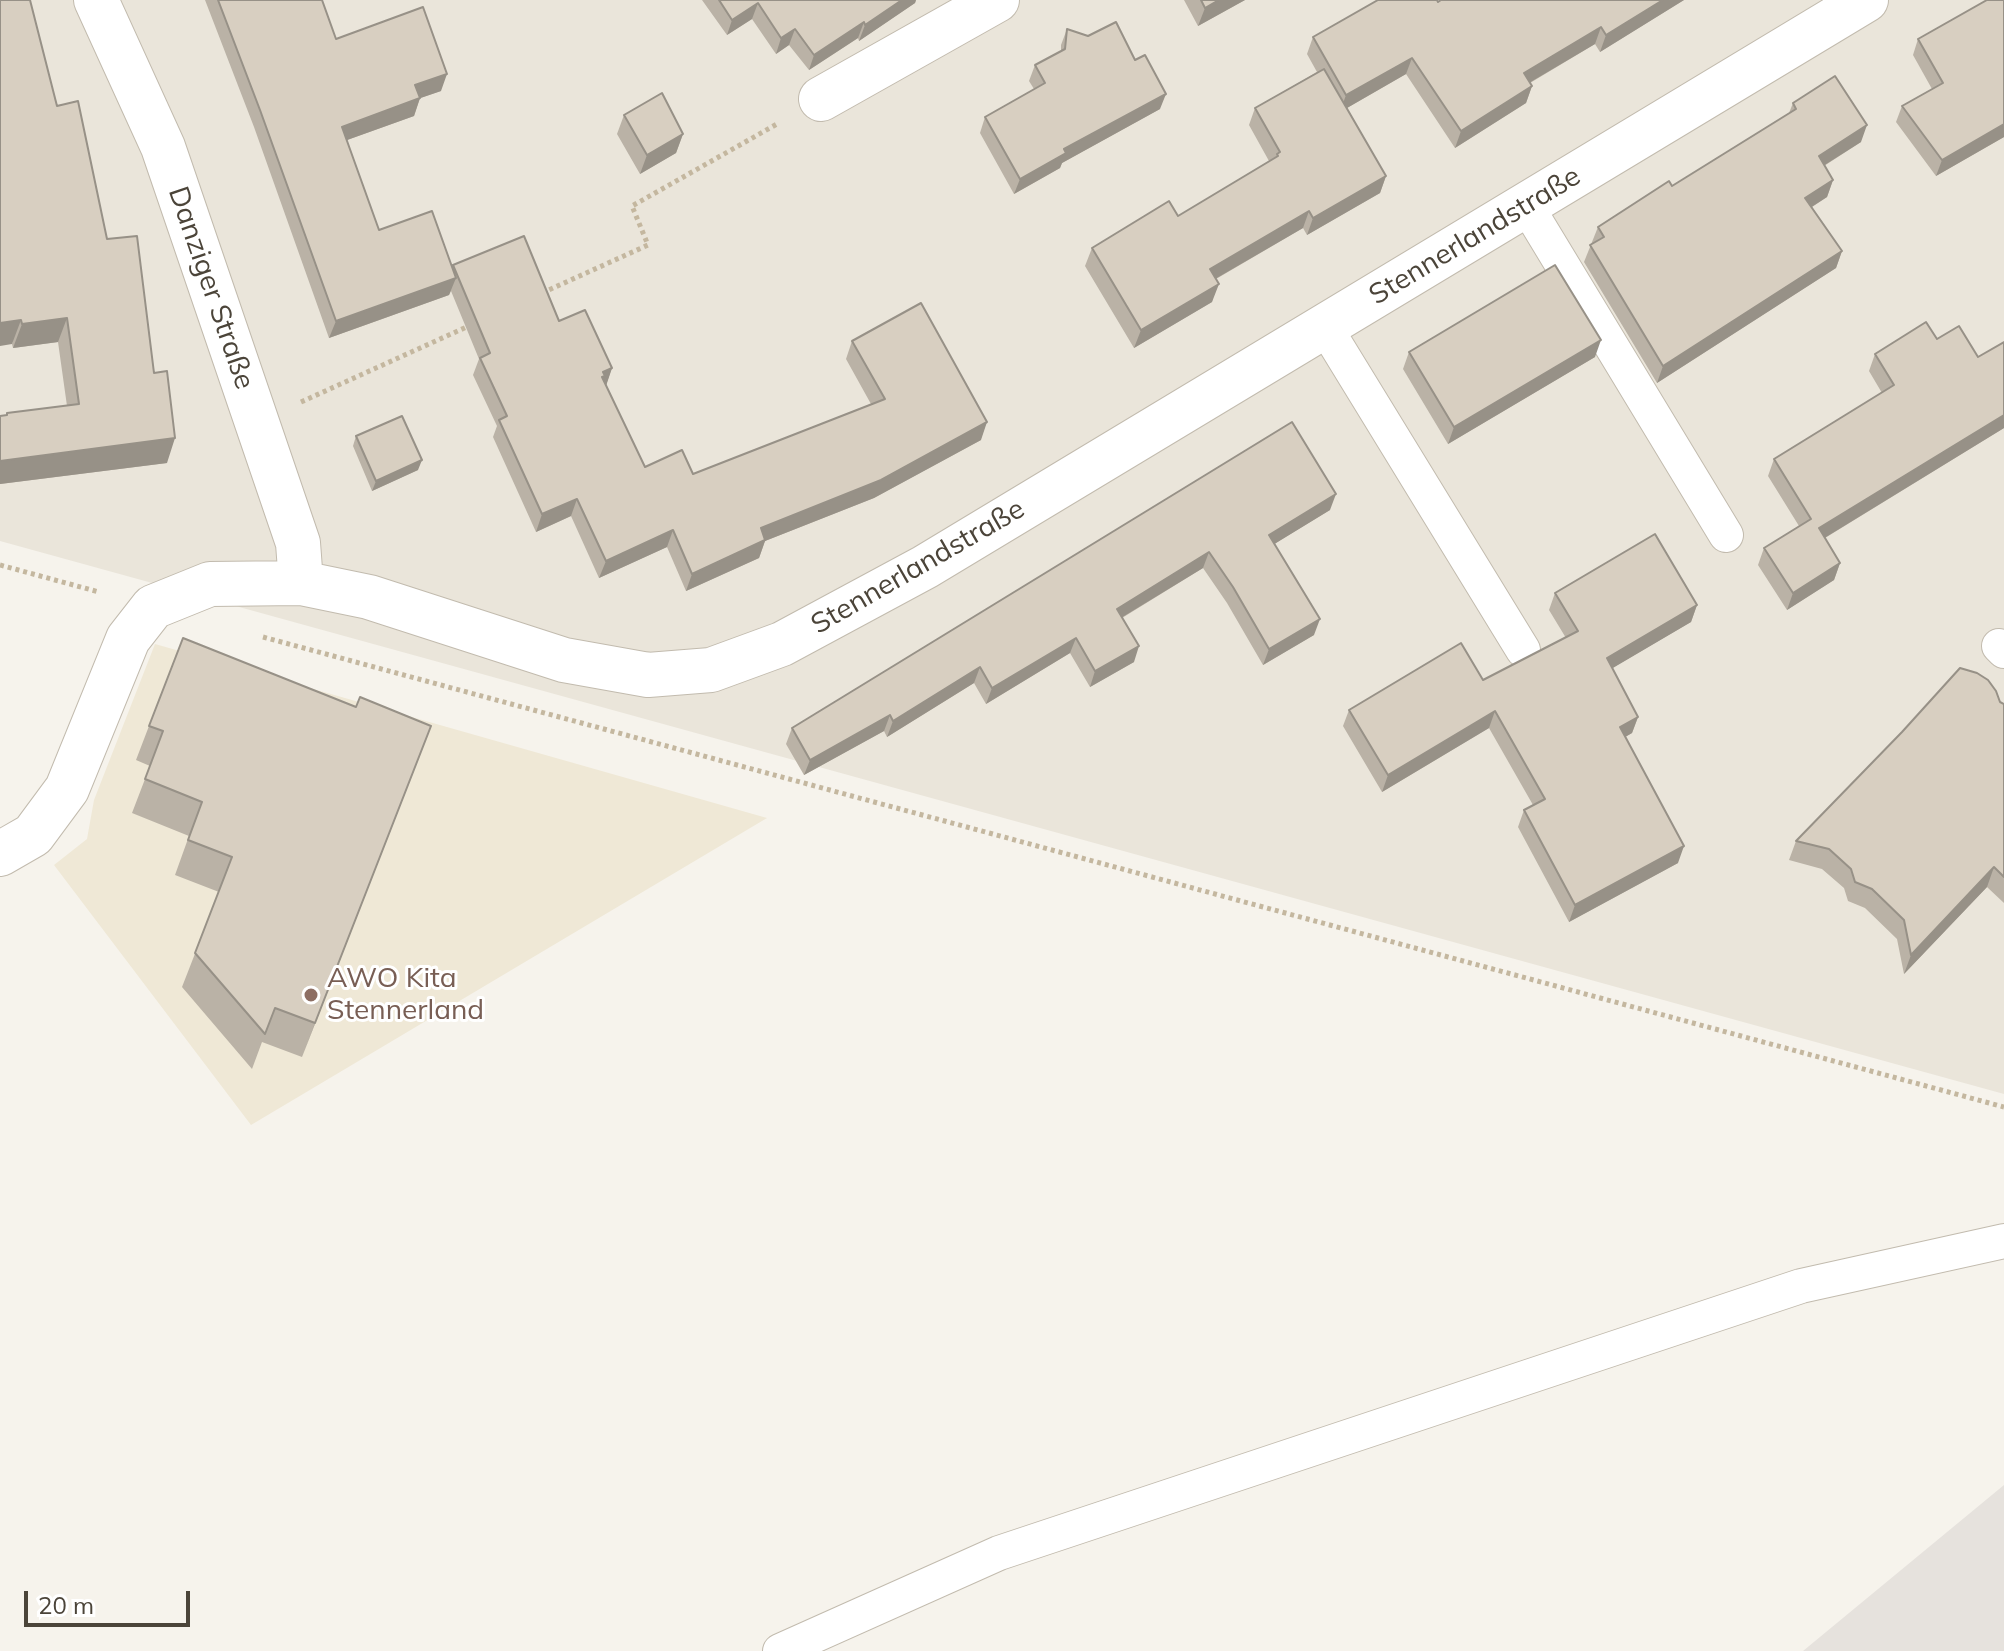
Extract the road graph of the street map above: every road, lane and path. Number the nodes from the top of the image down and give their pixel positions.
1 (96, 0) edge
2 (997, 0) edge
3 (1866, 0) edge
4 (821, 99) joint
5 (1526, 205) junction
6 (532, 298) edge
7 (474, 324) edge
8 (1325, 327) junction
9 (257, 423) junction
10 (1726, 535) dead end
11 (0, 565) edge
12 (301, 583) junction
13 (153, 607) junction
14 (261, 637) dead end
15 (1523, 650) dead end
16 (0, 854) edge
17 (2004, 1107) edge
18 (2004, 1241) edge
19 (780, 1651) edge

1 - 9 street, Danziger Straße
2 - 4 street
3 - 5 street, Stennerlandstraße
4 - 6 path
5 - 8 street, Stennerlandstraße
5 - 10 lane
7 - 9 path
8 - 12 street, Stennerlandstraße
8 - 15 lane
9 - 12 street, Danziger Straße
11 - 13 path
12 - 13 street, Stennerlandstraße
13 - 16 street
14 - 17 path
18 - 19 lane

